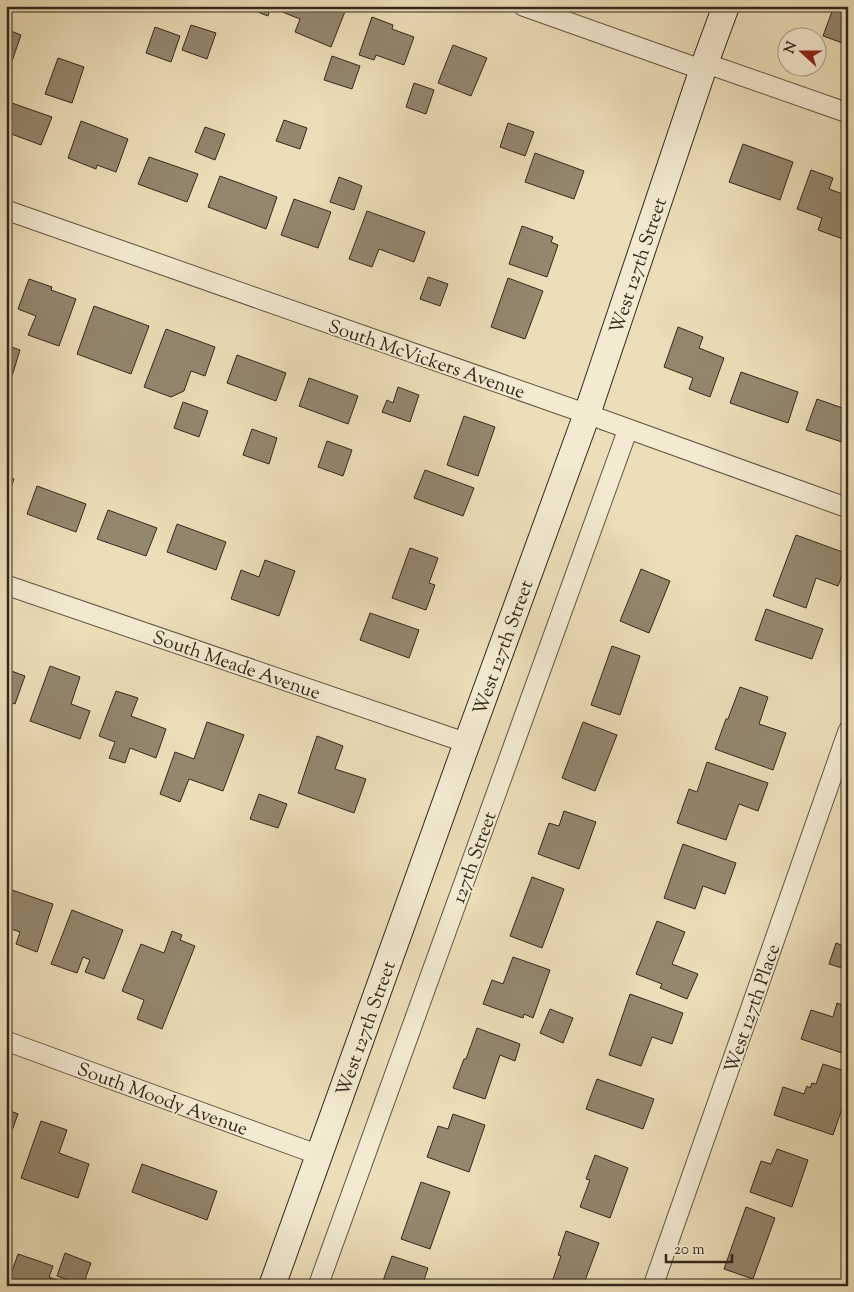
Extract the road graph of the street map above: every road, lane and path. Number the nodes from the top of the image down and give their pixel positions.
1 (523, 6) edge
2 (726, 6) edge
3 (704, 66) junction
4 (848, 113) edge
5 (6, 210) edge
6 (588, 414) junction
7 (628, 429) junction
8 (848, 508) edge
9 (6, 585) edge
10 (848, 731) edge
11 (467, 743) junction
12 (6, 1041) edge
13 (319, 1155) junction
14 (272, 1286) edge
15 (318, 1286) edge
16 (654, 1286) edge

1 - 3 street
2 - 3 main road, West 127th Street
3 - 4 street
3 - 6 main road, West 127th Street
5 - 6 street, South McVickers Avenue
6 - 7 street, South McVickers Avenue
6 - 11 main road, West 127th Street
7 - 8 street, South McVickers Avenue
7 - 15 street, 127th Street
9 - 11 street, South Meade Avenue
10 - 16 street, West 127th Place
11 - 13 main road, West 127th Street
12 - 13 street, South Moody Avenue
13 - 14 main road, West 127th Street

